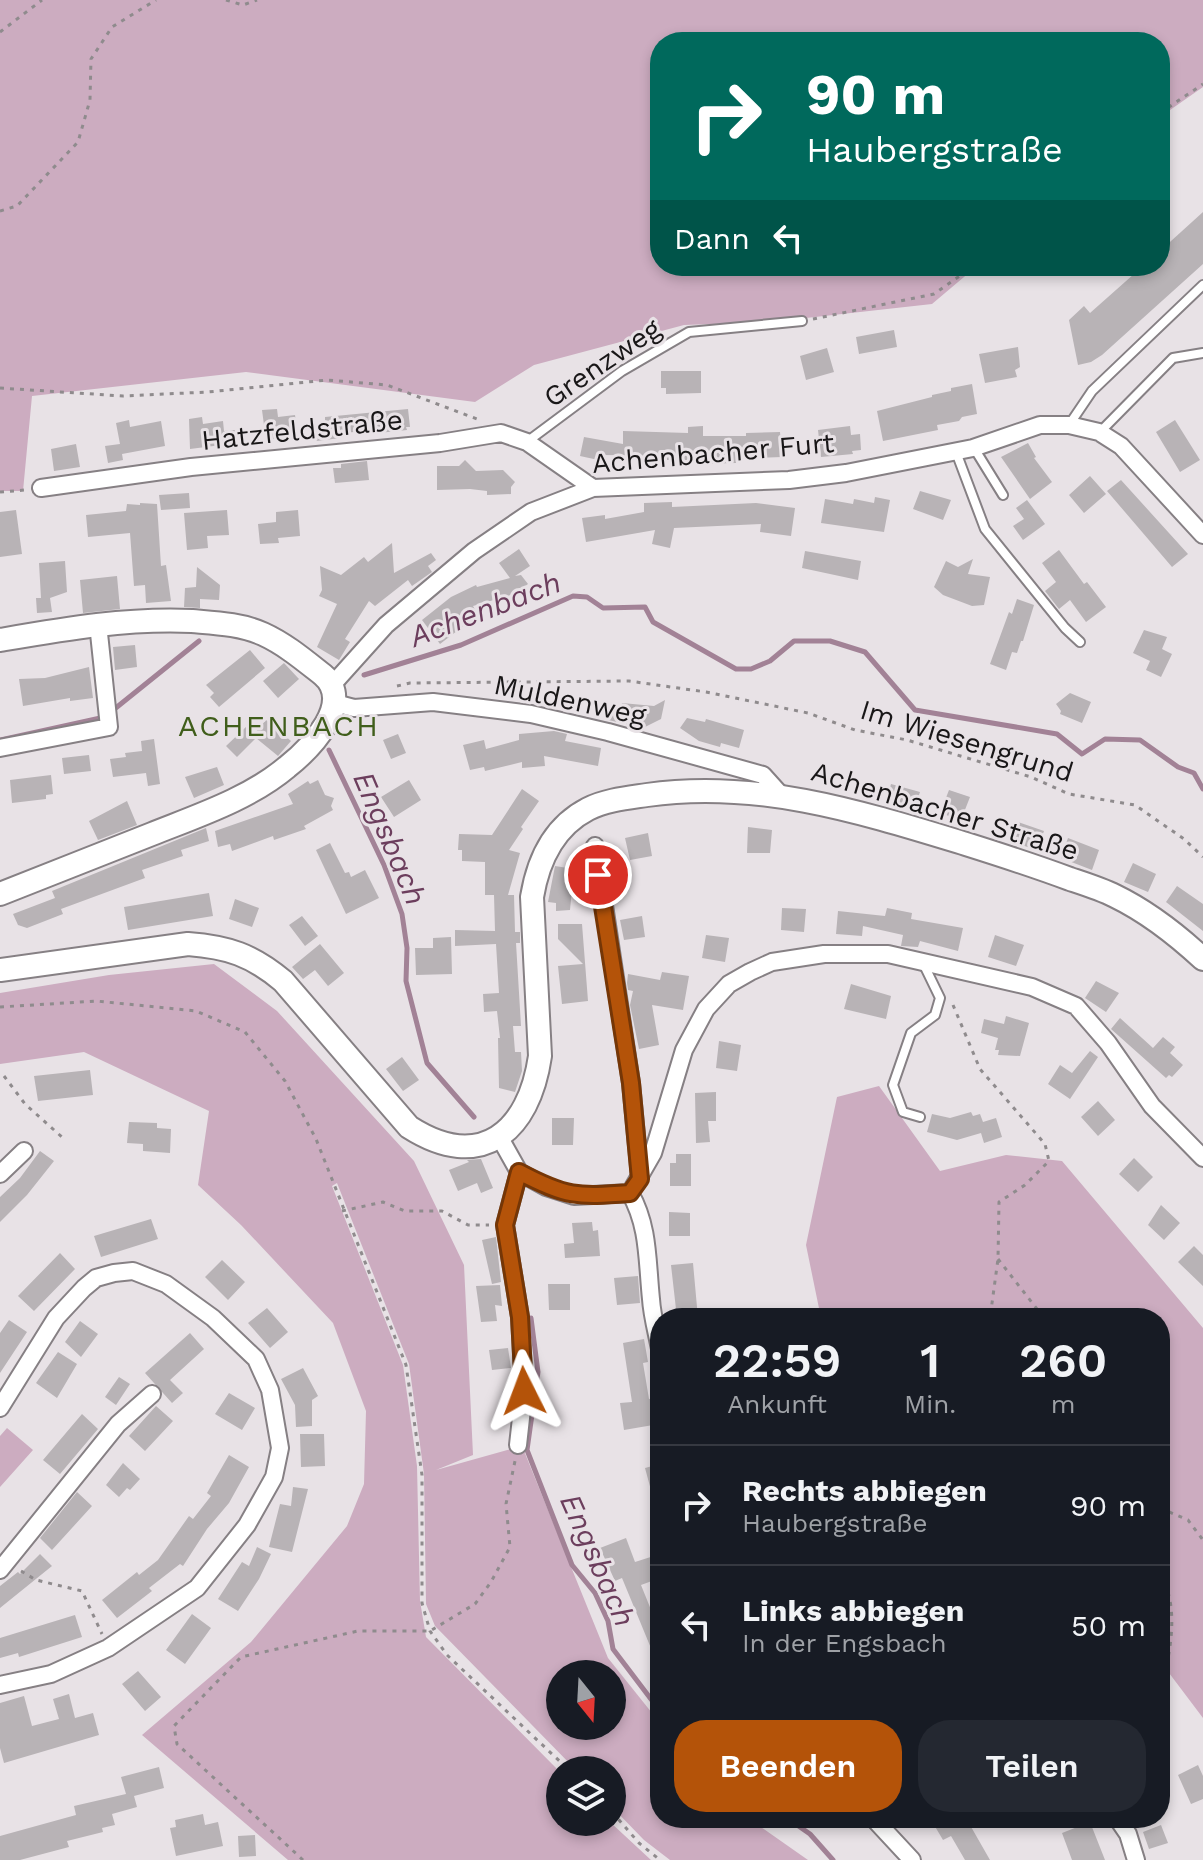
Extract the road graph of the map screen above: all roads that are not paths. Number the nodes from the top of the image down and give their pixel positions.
1 (1203, 285) edge
2 (802, 321) road end
3 (1203, 353) edge
4 (1069, 425) junction
5 (1099, 432) junction
6 (527, 442) junction
7 (973, 448) junction
8 (956, 452) junction
9 (41, 488) road end
10 (593, 488) junction
11 (1003, 495) dead end
12 (1203, 535) edge
13 (98, 624) junction
14 (0, 640) edge
15 (1080, 642) dead end
16 (334, 694) junction
17 (0, 748) edge
18 (781, 795) junction
19 (595, 846) dead end
20 (0, 894) edge
21 (1203, 959) edge
22 (923, 963) junction
23 (0, 970) edge
24 (920, 1117) dead end
25 (500, 1138) junction
26 (24, 1151) dead end
27 (1203, 1158) edge
28 (519, 1172) junction
29 (0, 1174) edge
30 (635, 1186) junction
31 (652, 1308) edge
32 (152, 1394) dead end
33 (0, 1408) edge
34 (518, 1445) road end
35 (3, 1567) edge
36 (0, 1685) edge
37 (882, 1828) edge
38 (1124, 1828) edge
39 (1132, 1828) edge
40 (1128, 1834) junction
41 (912, 1860) edge
42 (1136, 1860) edge

1 - 4 lane
2 - 6 lane, Grenzweg
3 - 5 lane
4 - 5 street, Achenbacher Furt
4 - 7 street, Achenbacher Furt
5 - 12 street
6 - 9 street, Hatzfeldstraße
6 - 10 street, Hatzfeldstraße
7 - 8 street, Achenbacher Furt
7 - 11 lane
8 - 10 street, Achenbacher Furt
8 - 15 lane
10 - 16 street, Achenbacher Furt
13 - 14 main road
13 - 16 main road
13 - 17 street
16 - 18 street, Muldenweg
16 - 20 main road, Achenbacher Furt
18 - 21 main road, Achenbacher Straße
18 - 25 main road, Achenbacher Straße
19 - 30 street
22 - 24 lane
22 - 27 street
22 - 30 street
23 - 25 main road
25 - 28 street
26 - 29 street
28 - 30 street
28 - 34 street
30 - 31 street
32 - 35 street
33 - 36 street
37 - 41 street
38 - 40 street
39 - 40 street
40 - 42 street

